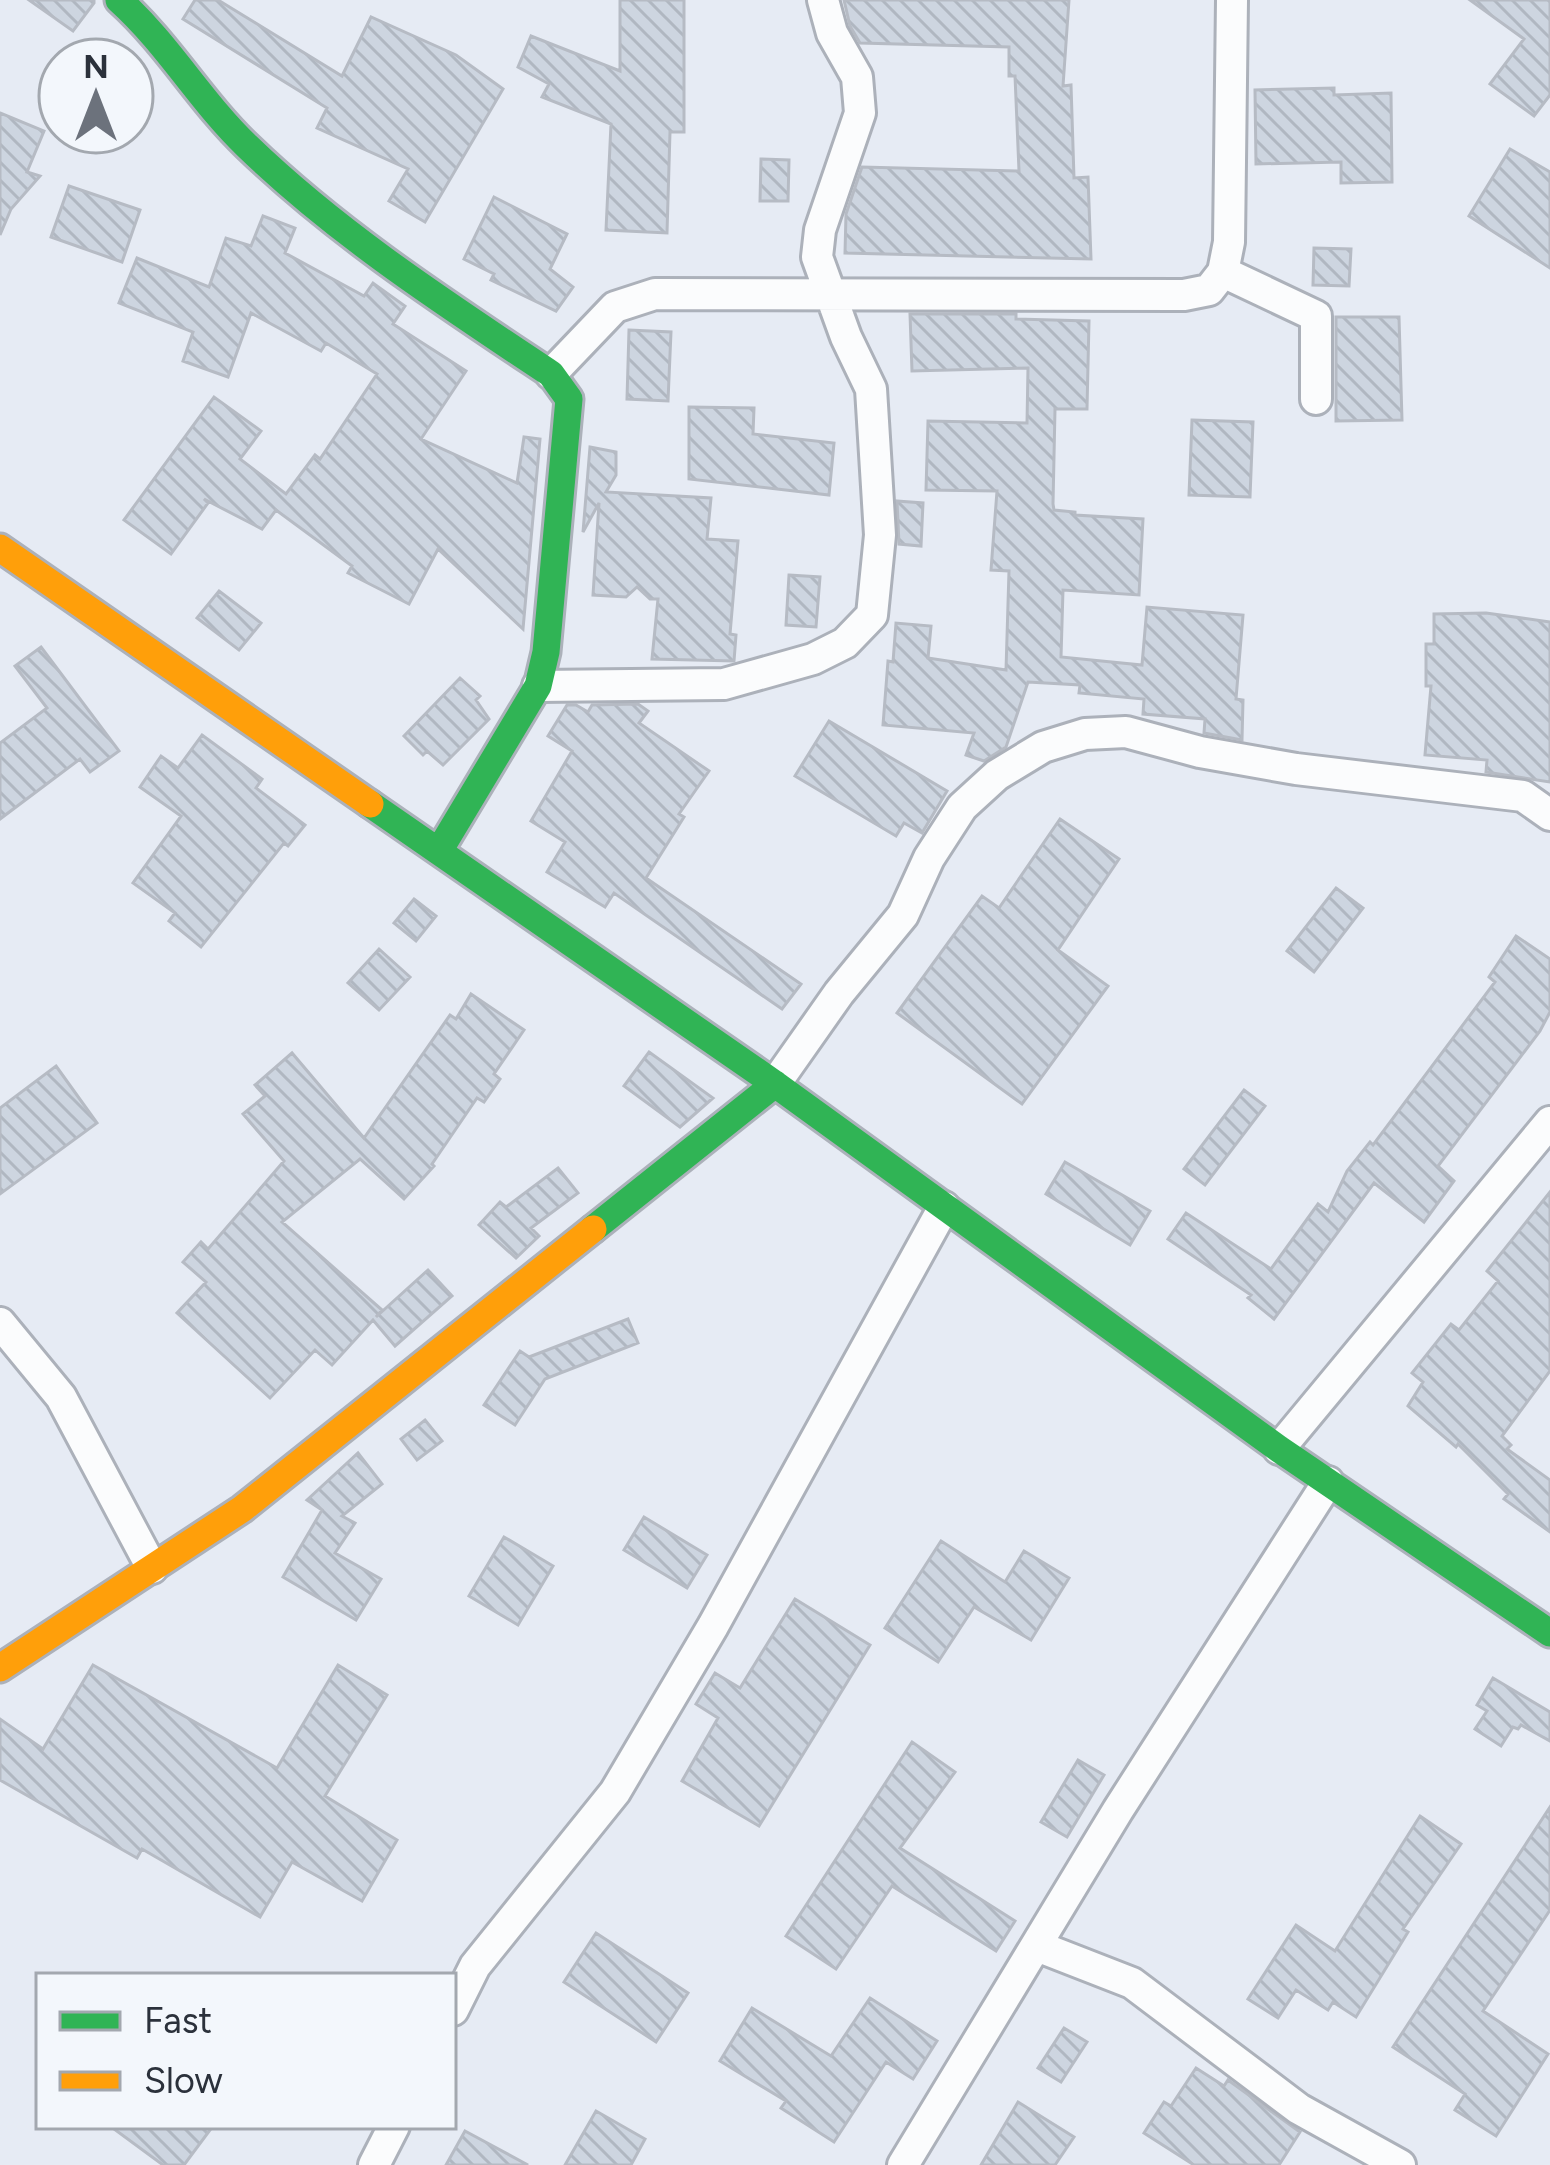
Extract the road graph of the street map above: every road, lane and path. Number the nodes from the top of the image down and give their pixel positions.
1 (119, 0) edge
2 (823, 0) edge
3 (1232, 0) edge
4 (1222, 272) junction
5 (829, 292) junction
6 (551, 374) junction
7 (1316, 399) dead end
8 (0, 548) edge
9 (538, 686) junction
10 (1550, 815) edge
11 (439, 850) junction
12 (775, 1084) junction
13 (1550, 1122) edge
14 (944, 1207) junction
15 (0, 1323) edge
16 (1279, 1449) junction
17 (1328, 1482) junction
18 (152, 1568) junction
19 (1550, 1633) edge
20 (0, 1668) edge
21 (1037, 1946) junction
22 (456, 2004) edge
23 (392, 2129) edge
24 (374, 2165) edge
25 (903, 2165) edge
26 (1400, 2165) edge

1 - 6 street
2 - 5 street
3 - 4 street
4 - 5 street
4 - 7 street
5 - 6 street
5 - 9 street
6 - 9 street
8 - 11 street
9 - 11 street
10 - 12 street
11 - 12 street
12 - 14 street
12 - 18 street
13 - 16 street
14 - 16 street
14 - 22 street
15 - 18 street
16 - 17 street
17 - 19 street
17 - 21 street
18 - 20 street
21 - 25 street
21 - 26 street
23 - 24 street

